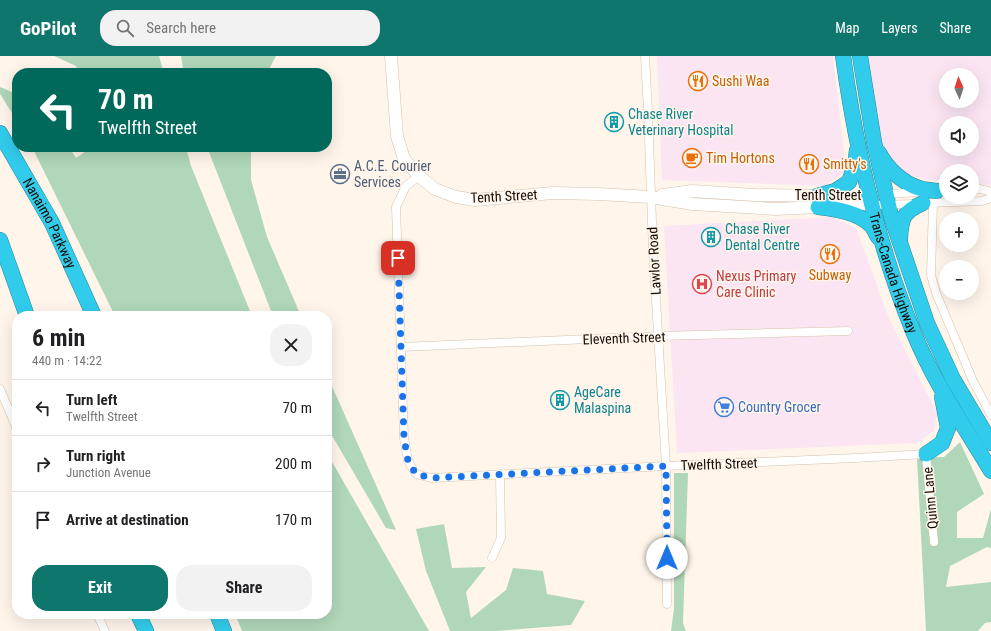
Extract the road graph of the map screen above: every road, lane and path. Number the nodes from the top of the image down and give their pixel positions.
1 (392, 56) edge
2 (644, 56) edge
3 (843, 56) edge
4 (860, 56) edge
5 (0, 133) edge
6 (874, 142) junction
7 (858, 145) junction
8 (419, 176) junction
9 (979, 189) edge
10 (991, 192) edge
11 (650, 197) junction
12 (935, 197) edge
13 (991, 198) edge
14 (887, 199) junction
15 (870, 200) junction
16 (817, 202) junction
17 (0, 240) edge
18 (900, 242) junction
19 (882, 244) junction
20 (25, 311) edge
21 (92, 311) edge
22 (848, 332) dead end
23 (659, 336) junction
24 (401, 347) junction
25 (941, 388) junction
26 (0, 389) edge
27 (991, 415) edge
28 (12, 417) edge
29 (991, 443) edge
30 (926, 454) junction
31 (666, 466) junction
32 (991, 472) edge
33 (500, 474) junction
34 (934, 542) dead end
35 (492, 558) dead end
36 (667, 604) dead end
37 (99, 619) edge
38 (140, 619) edge
39 (219, 619) edge
40 (105, 631) edge
41 (146, 631) edge
42 (224, 631) edge

1 - 8 street, Tenth Street
2 - 11 street, Lawlor Road
3 - 7 highway, Trans-Canada Highway
4 - 6 highway, Trans-Canada Highway
5 - 21 highway, Nanaimo Parkway
6 - 12 highway
6 - 14 highway, Trans-Canada Highway
7 - 15 highway, Trans-Canada Highway
7 - 16 highway
8 - 11 street, Tenth Street
8 - 24 street
9 - 10 street
11 - 16 street, Tenth Street
11 - 23 street, Lawlor Road
12 - 13 street
12 - 14 street
12 - 14 street
12 - 18 highway
12 - 27 street
14 - 15 street, Tenth Street
14 - 18 highway, Trans-Canada Highway
15 - 16 street, Tenth Street
15 - 19 highway, Trans-Canada Highway
16 - 19 highway
17 - 20 highway
18 - 29 highway, Trans-Canada Highway
19 - 25 highway, Trans-Canada Highway
22 - 23 street, Eleventh Street
23 - 24 street, Eleventh Street
23 - 31 street, Lawlor Road
24 - 33 street, Twelfth Street
25 - 30 highway
25 - 32 highway, Trans-Canada Highway
26 - 28 street
30 - 31 street, Twelfth Street
30 - 34 street, Quinn Lane
31 - 33 street, Twelfth Street
31 - 36 street, Lawlor Road
33 - 35 street
37 - 40 street
38 - 41 highway
39 - 42 highway

